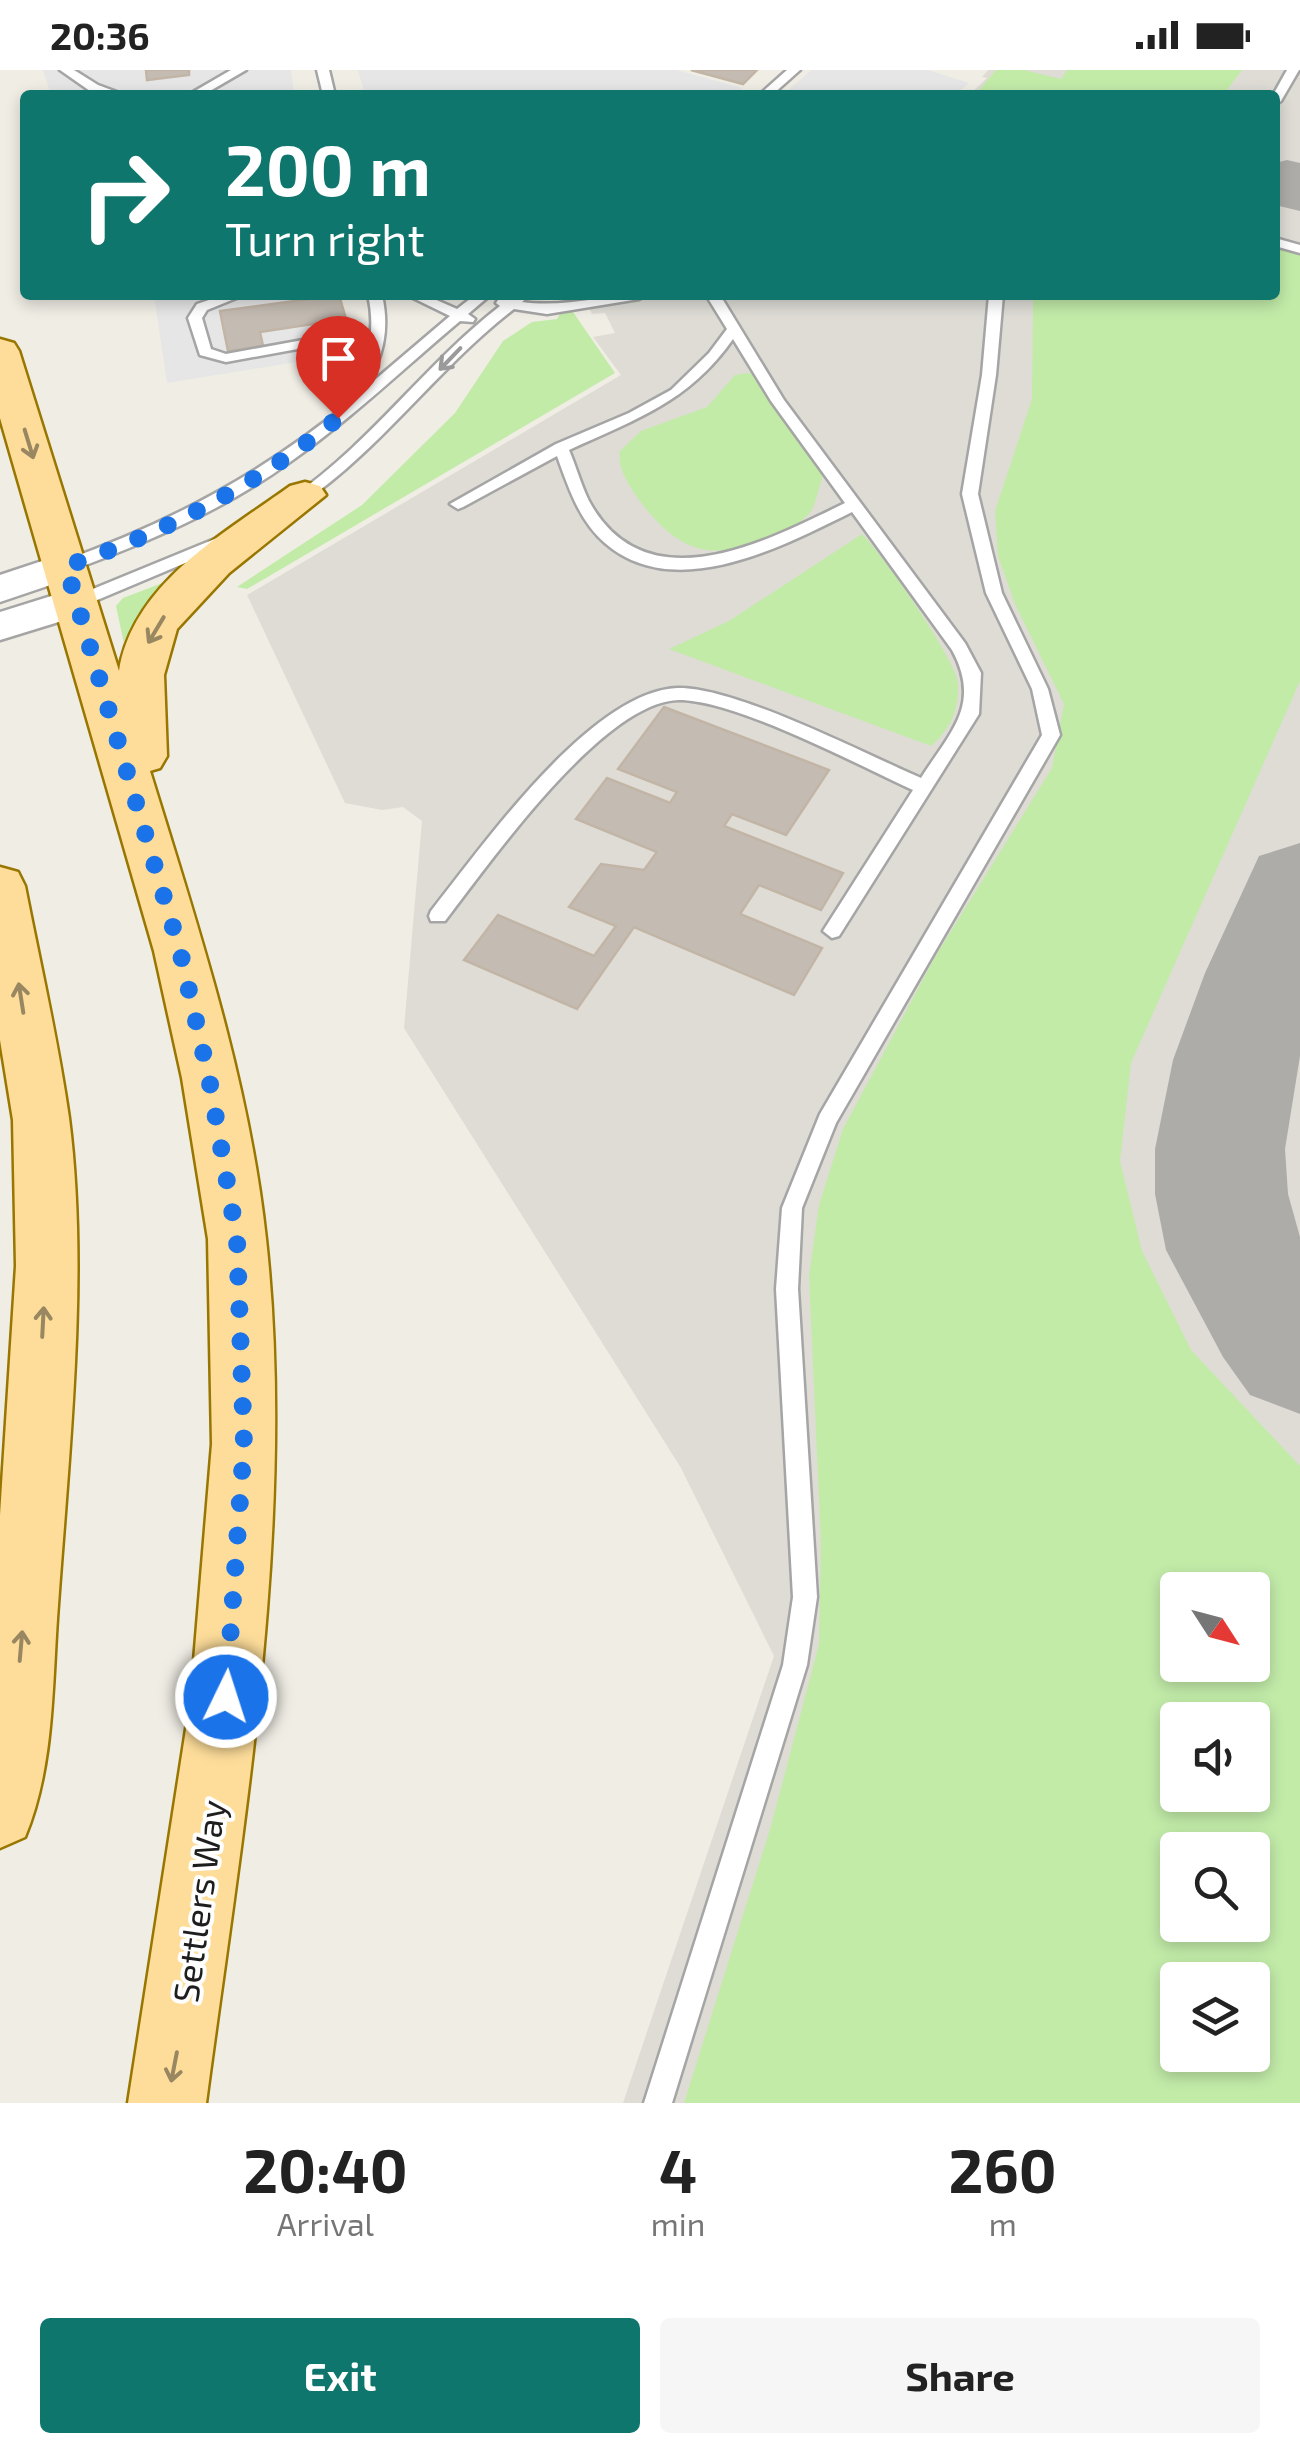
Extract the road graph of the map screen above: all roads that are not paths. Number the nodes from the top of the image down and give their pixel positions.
1 (66, 70) edge
2 (240, 70) edge
3 (794, 70) edge
4 (1293, 70) edge
5 (101, 90) edge
6 (203, 90) edge
7 (771, 90) edge
8 (1280, 92) edge
9 (218, 300) edge
10 (376, 300) edge
11 (426, 300) edge
12 (474, 300) edge
13 (516, 300) edge
14 (609, 300) edge
15 (716, 300) edge
16 (996, 300) edge
17 (458, 314) junction
18 (484, 325) junction
19 (733, 330) junction
20 (303, 344) dead end
21 (0, 351) edge
22 (338, 418) junction
23 (562, 447) junction
24 (305, 495) junction
25 (458, 504) dead end
26 (855, 504) junction
27 (72, 584) junction
28 (0, 589) edge
29 (0, 626) edge
30 (924, 787) junction
31 (151, 846) junction
32 (0, 886) edge
33 (438, 916) dead end
34 (832, 930) dead end
35 (0, 1812) edge
36 (167, 2103) edge
37 (658, 2103) edge

1 - 5 lane
2 - 6 lane
3 - 7 lane
4 - 8 lane
9 - 20 lane
10 - 22 lane
11 - 17 lane
12 - 17 lane
13 - 14 lane
13 - 18 lane
15 - 19 lane
16 - 37 lane
17 - 18 lane
17 - 22 lane
18 -> 24 lane
19 - 23 lane
19 - 26 lane
21 -> 27 main road, Settlers Way
22 - 27 lane
23 - 25 lane
23 - 26 lane
24 - 27 lane
24 -> 31 main road
26 - 30 lane
27 - 28 street
27 - 29 street
27 - 31 main road, Settlers Way
30 - 33 lane
30 - 34 lane
31 -> 36 main road, Settlers Way
35 -> 32 main road

